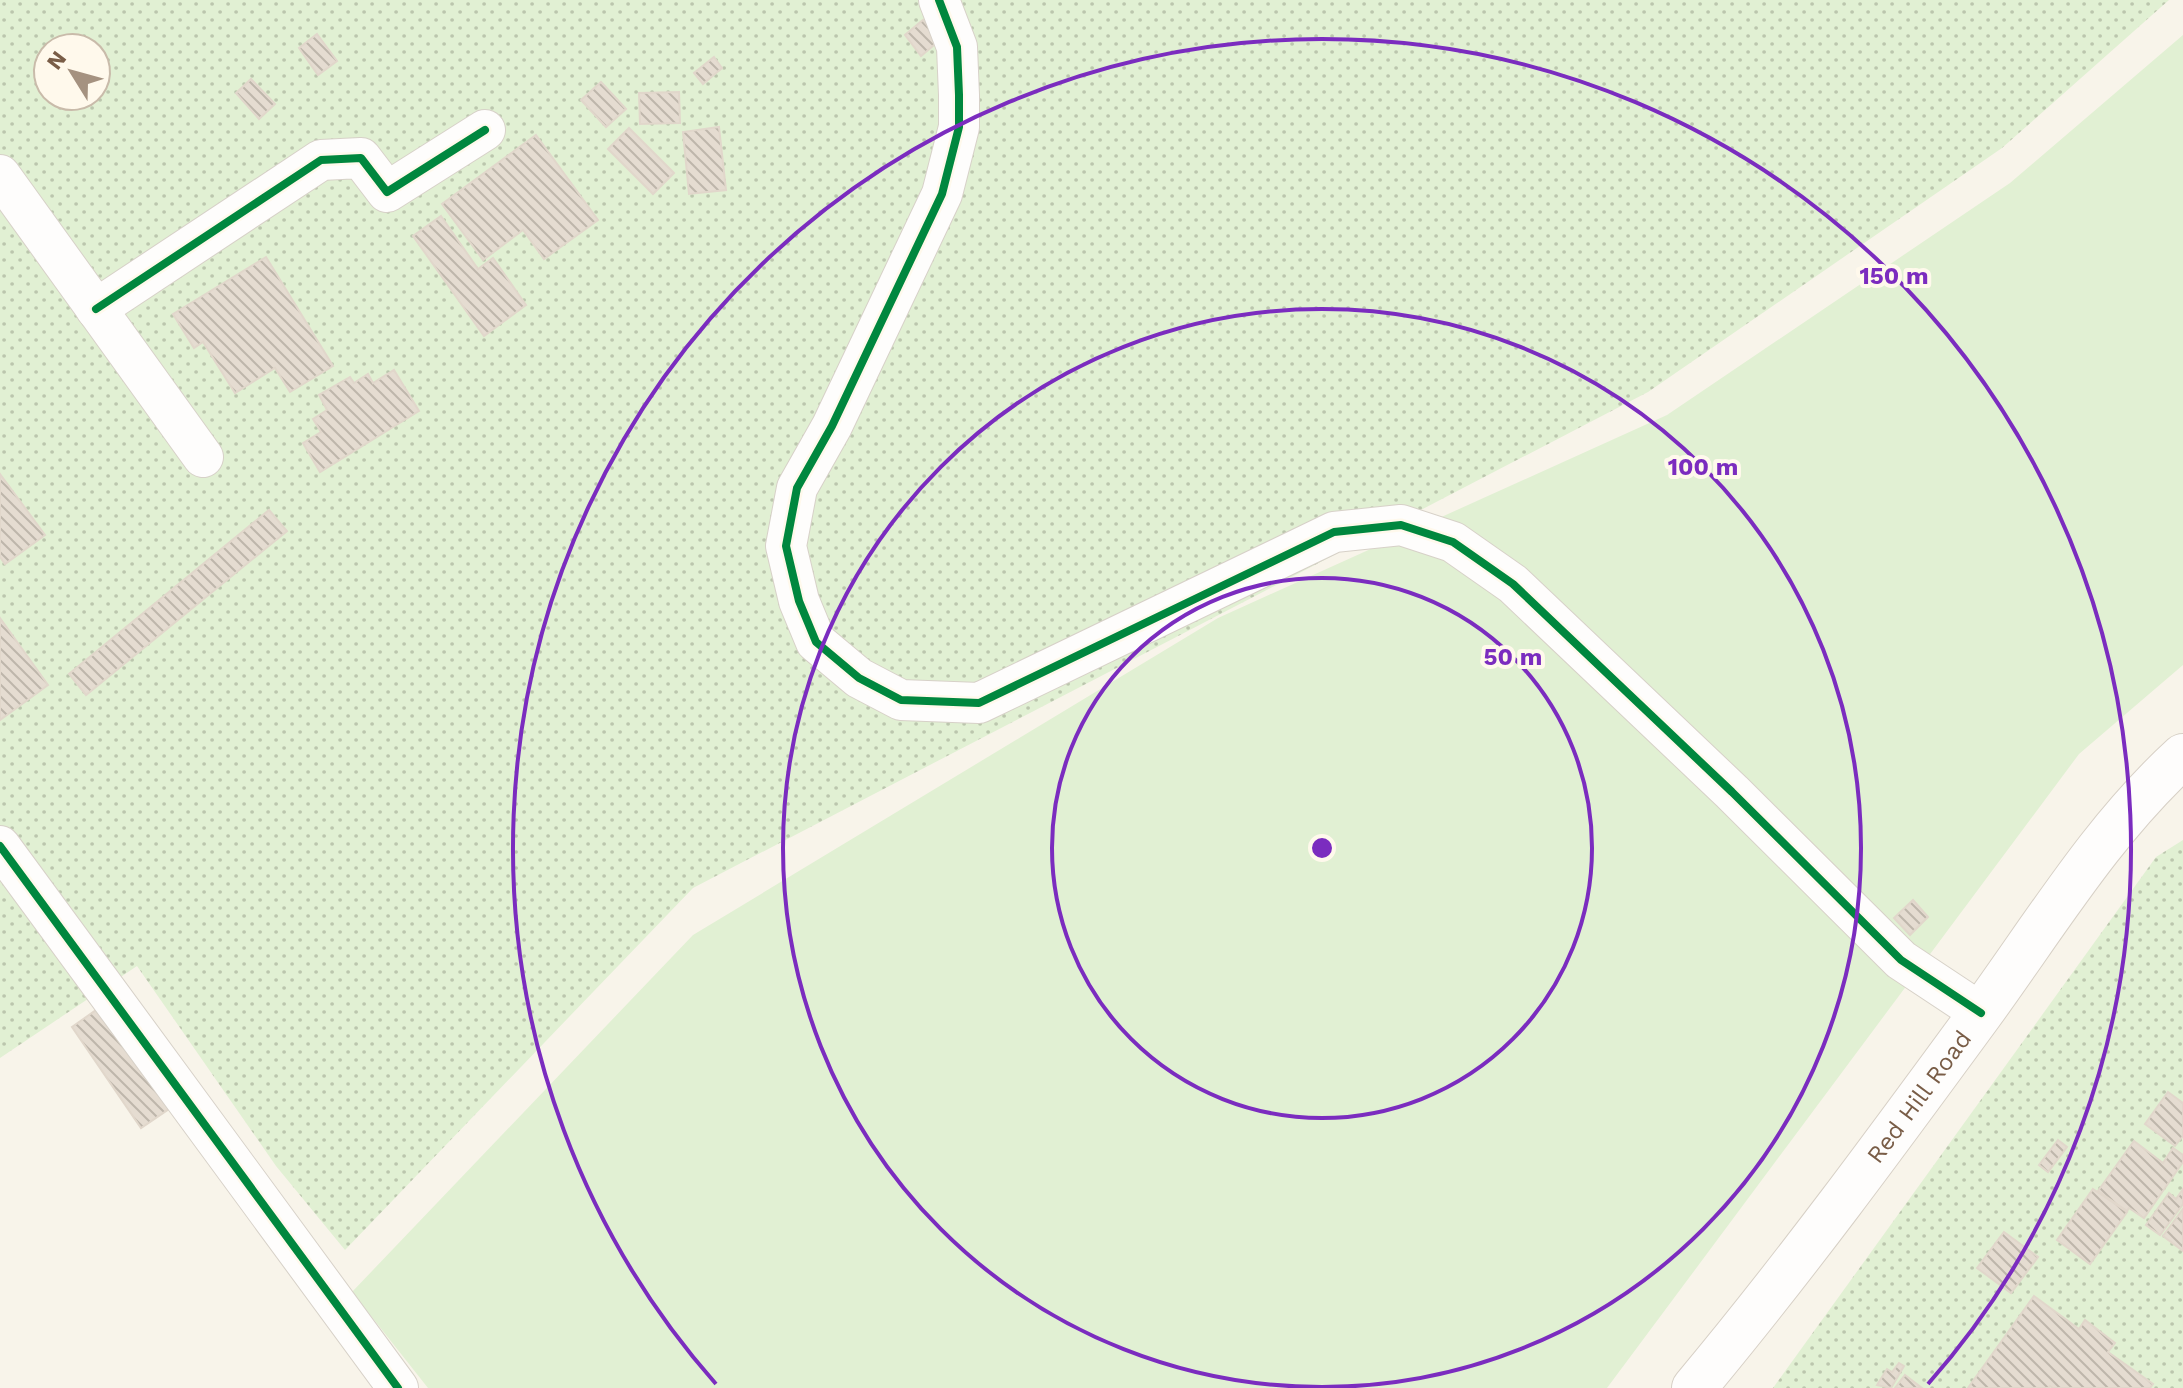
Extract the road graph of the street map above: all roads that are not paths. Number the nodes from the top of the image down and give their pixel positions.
1 (939, 0) edge
2 (485, 130) dead end
3 (0, 175) edge
4 (96, 309) junction
5 (203, 457) dead end
6 (2183, 756) edge
7 (0, 846) edge
8 (1981, 1013) junction
9 (1775, 1291) junction
10 (398, 1388) edge
11 (1694, 1388) edge
12 (1714, 1388) edge

1 - 8 street
2 - 4 street
3 - 4 street
4 - 5 street
6 - 8 main road, Red Hill Road
7 - 10 street
8 - 9 main road, Red Hill Road
9 - 11 main road, Red Hill Road
9 - 12 main road, Red Hill Road

